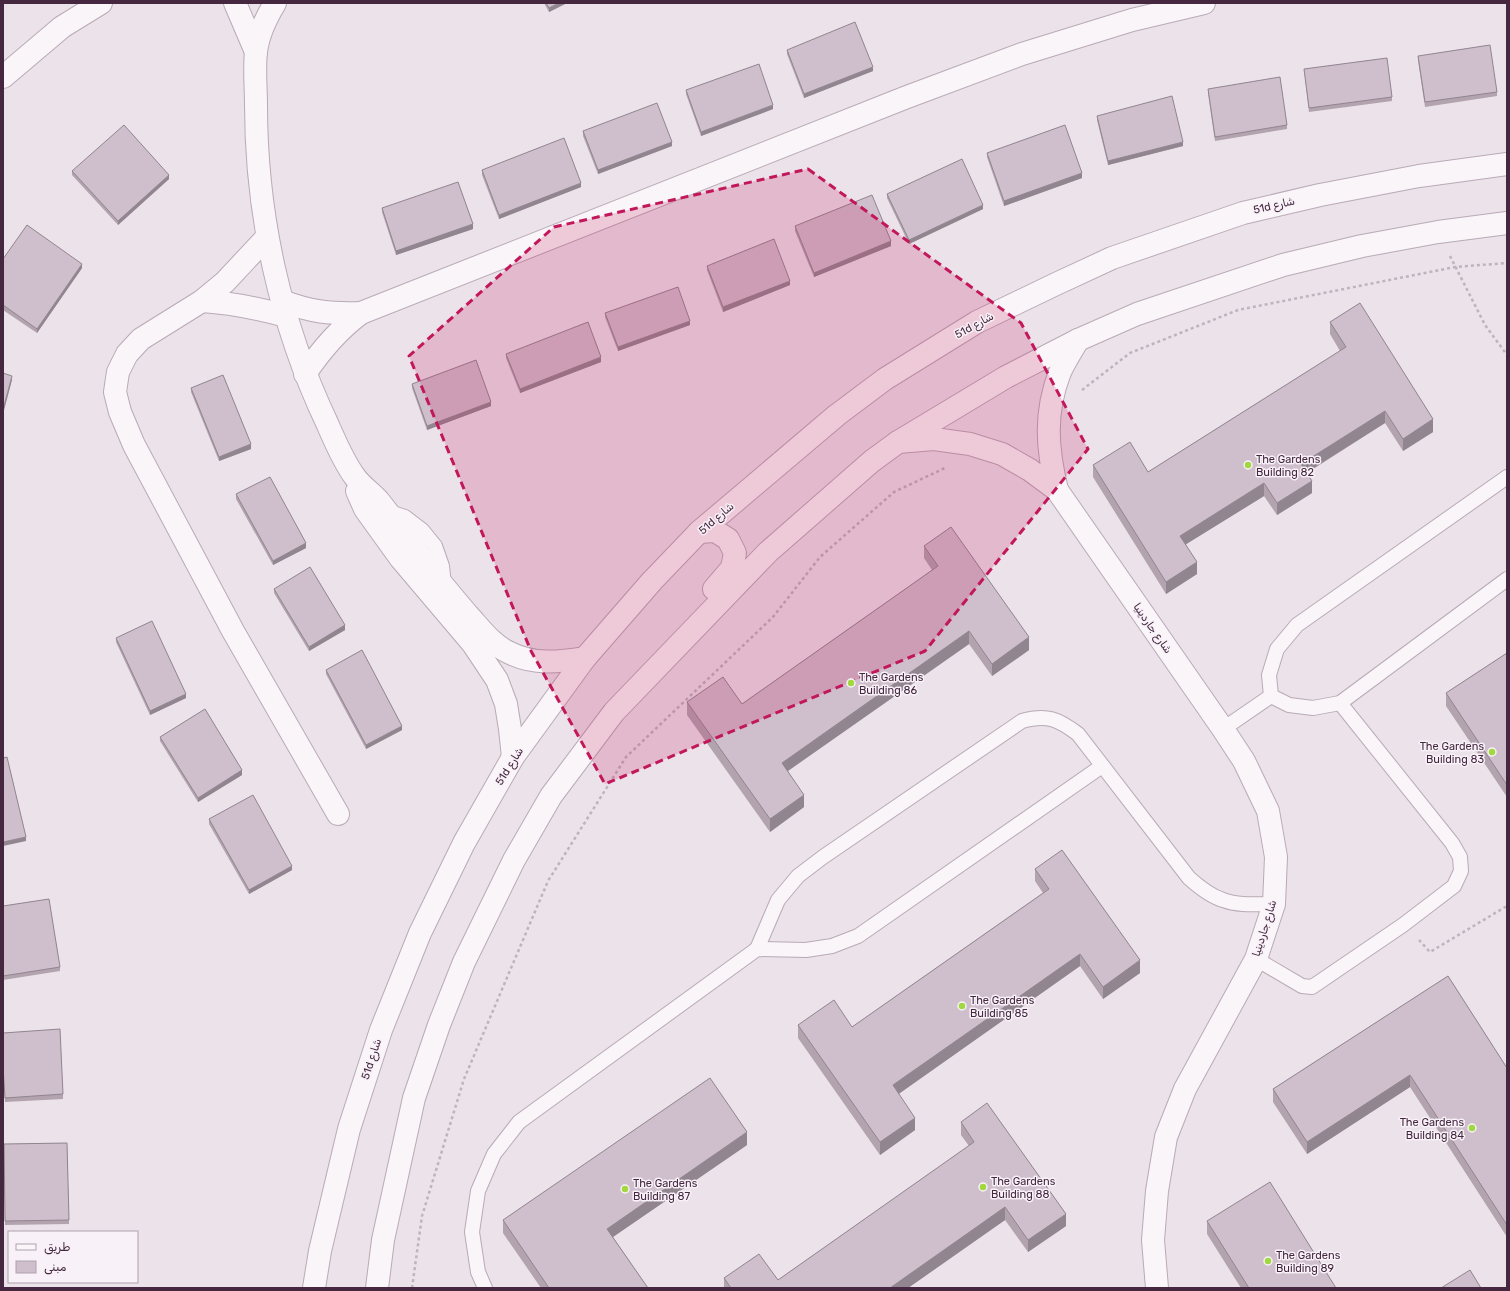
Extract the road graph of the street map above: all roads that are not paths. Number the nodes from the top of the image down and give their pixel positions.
1 (101, 3) edge
2 (235, 3) edge
3 (275, 3) edge
4 (1204, 3) edge
5 (256, 52) junction
6 (3, 77) edge
7 (1507, 164) edge
8 (1507, 223) edge
9 (267, 237) junction
10 (202, 301) junction
11 (284, 309) junction
12 (361, 313) junction
13 (1078, 340) junction
14 (305, 374) junction
15 (898, 442) junction
16 (1507, 477) edge
17 (355, 478) junction
18 (1057, 490) junction
19 (699, 532) junction
20 (1507, 579) edge
21 (667, 656) junction
22 (585, 658) junction
23 (1271, 696) junction
24 (1340, 703) junction
25 (1223, 729) junction
26 (513, 757) junction
27 (1102, 766) junction
28 (338, 814) dead end
29 (1274, 904) junction
30 (758, 949) junction
31 (1256, 959) junction
32 (314, 1288) edge
33 (377, 1288) edge
34 (485, 1288) edge
35 (1157, 1288) edge

1 - 6 street
2 - 5 street
3 - 5 street
4 - 12 street
5 - 9 street
7 - 19 street, 51d شارع
8 - 13 street
9 - 10 street
9 - 11 street
10 - 11 street
10 - 28 street
11 - 12 street
11 - 14 street
12 - 14 street
13 - 15 street
13 - 18 street, شارع جاردينيا
14 - 17 street
15 - 18 street, شارع جاردينيا
15 - 21 street
16 - 23 lane
17 - 22 street
17 - 26 street
18 - 25 street, شارع جاردينيا
19 - 21 street
19 - 22 street, 51d شارع
20 - 24 lane
21 - 33 street
22 - 26 street, 51d شارع
23 - 24 lane
23 - 25 lane
24 - 31 lane
25 - 29 street, شارع جاردينيا
26 - 32 street, 51d شارع
27 - 29 lane
27 - 30 lane
27 - 30 lane
29 - 31 street, شارع جاردينيا
30 - 34 lane
31 - 35 street, شارع جاردينيا

